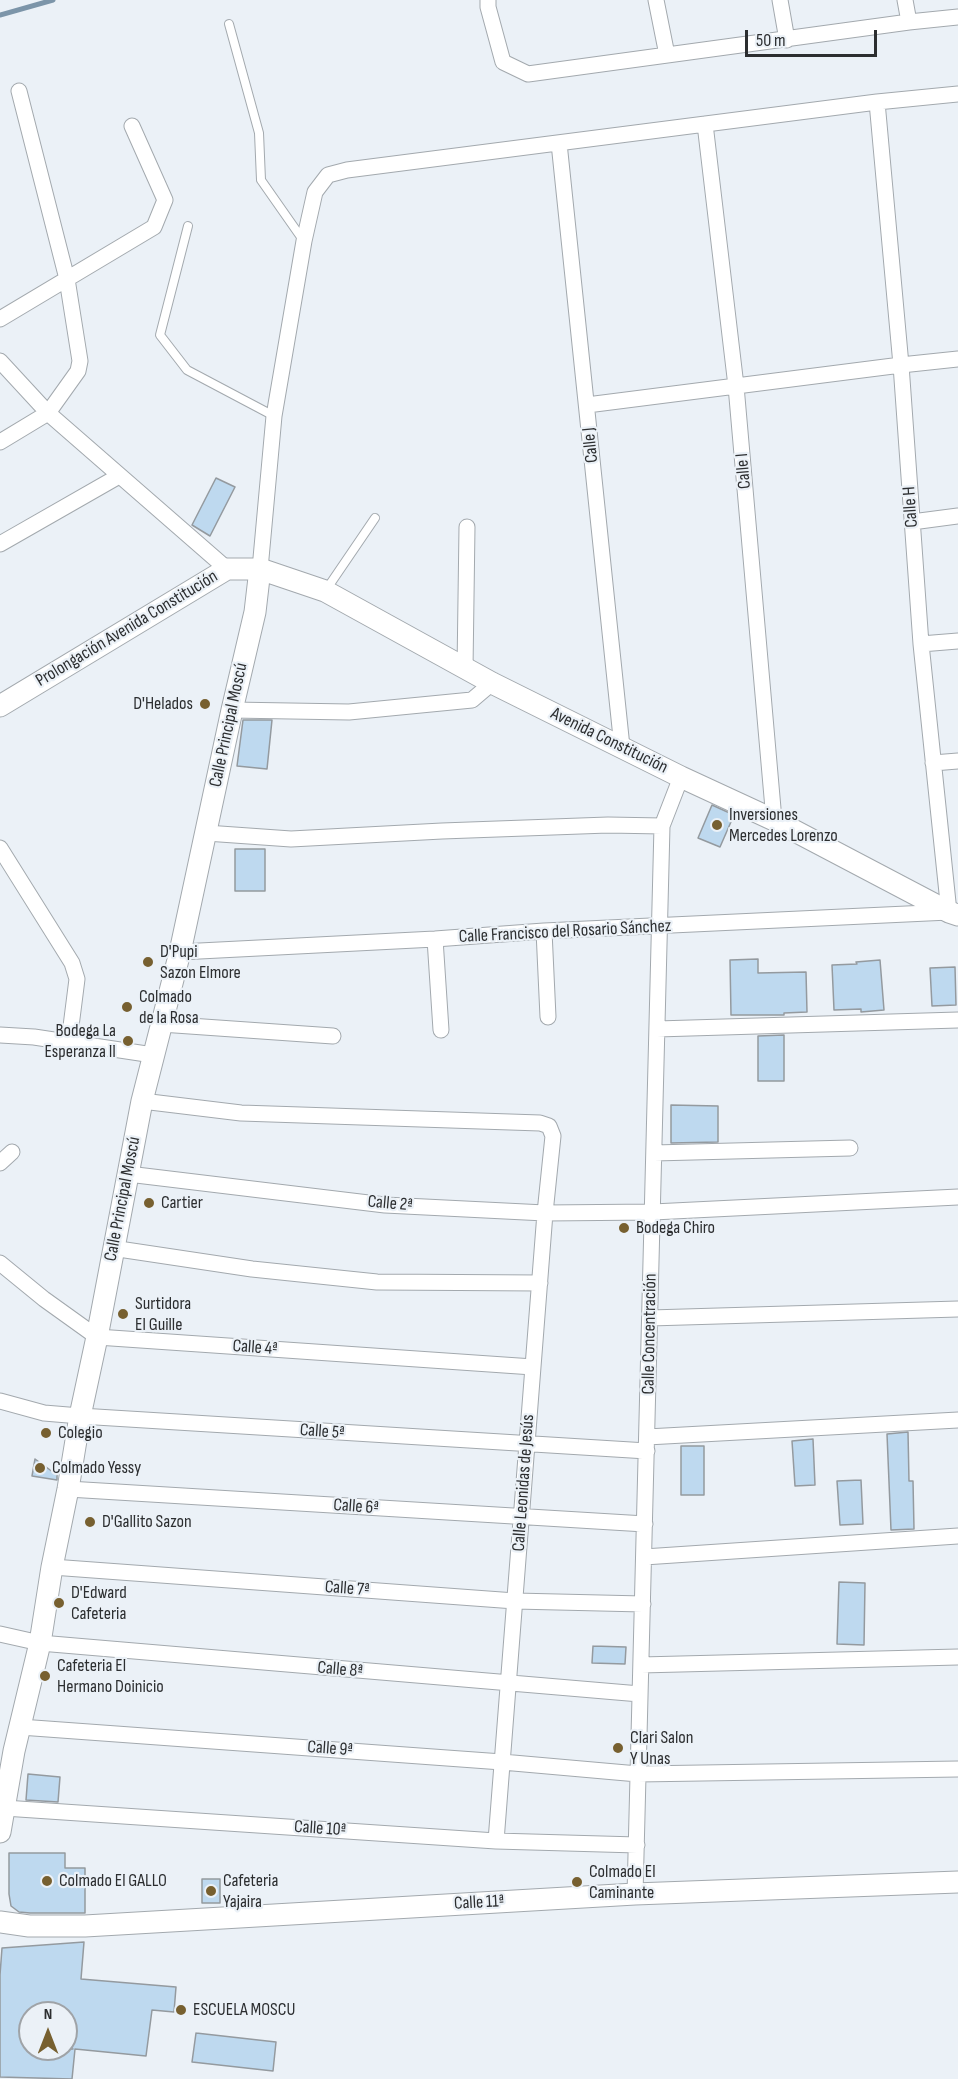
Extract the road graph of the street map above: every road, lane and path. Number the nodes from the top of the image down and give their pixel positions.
1 (488, 0) edge
2 (656, 0) edge
3 (780, 0) edge
4 (905, 0) edge
5 (958, 17) edge
6 (909, 22) junction
7 (229, 24) dead end
8 (787, 40) junction
9 (667, 55) junction
10 (19, 91) dead end
11 (958, 94) edge
12 (877, 102) junction
13 (705, 124) junction
14 (132, 126) dead end
15 (559, 143) junction
16 (188, 226) dead end
17 (304, 241) junction
18 (67, 279) junction
19 (0, 319) edge
20 (958, 359) edge
21 (0, 361) edge
22 (901, 365) junction
23 (736, 386) junction
24 (587, 405) junction
25 (48, 412) junction
26 (274, 416) junction
27 (0, 442) edge
28 (118, 476) junction
29 (958, 516) edge
30 (375, 518) dead end
31 (912, 522) junction
32 (467, 527) dead end
33 (0, 544) edge
34 (260, 568) junction
35 (226, 569) junction
36 (325, 591) junction
37 (958, 641) edge
38 (921, 644) junction
39 (465, 669) junction
40 (492, 683) junction
41 (0, 706) edge
42 (232, 710) junction
43 (622, 747) junction
44 (958, 761) edge
45 (933, 763) junction
46 (681, 777) junction
47 (774, 820) junction
48 (662, 826) junction
49 (206, 833) junction
50 (0, 848) edge
51 (952, 862) edge
52 (954, 914) edge
53 (660, 927) junction
54 (544, 931) junction
55 (435, 939) junction
56 (180, 952) junction
57 (548, 1017) dead end
58 (958, 1020) edge
59 (161, 1024) junction
60 (657, 1029) junction
61 (441, 1030) dead end
62 (2, 1032) edge
63 (333, 1036) dead end
64 (69, 1042) junction
65 (153, 1055) junction
66 (142, 1101) junction
67 (850, 1148) dead end
68 (12, 1152) dead end
69 (654, 1153) junction
70 (0, 1163) edge
71 (128, 1174) junction
72 (958, 1197) edge
73 (653, 1212) junction
74 (545, 1213) junction
75 (112, 1248) junction
76 (0, 1263) edge
77 (540, 1283) junction
78 (958, 1309) edge
79 (650, 1318) junction
80 (97, 1336) junction
81 (533, 1367) junction
82 (0, 1401) edge
83 (80, 1416) junction
84 (958, 1420) edge
85 (647, 1444) junction
86 (527, 1445) junction
87 (68, 1489) junction
88 (522, 1518) junction
89 (645, 1524) junction
90 (958, 1536) edge
91 (644, 1557) junction
92 (52, 1567) junction
93 (515, 1601) junction
94 (643, 1604) junction
95 (0, 1635) edge
96 (40, 1643) junction
97 (958, 1657) edge
98 (641, 1665) junction
99 (509, 1684) junction
100 (640, 1694) junction
101 (20, 1727) junction
102 (7, 1750) edge
103 (502, 1762) junction
104 (958, 1769) edge
105 (639, 1774) junction
106 (4, 1808) junction
107 (0, 1832) edge
108 (496, 1841) junction
109 (637, 1845) junction
110 (958, 1882) edge
111 (635, 1894) junction
112 (0, 1922) edge

1 - 9 street
2 - 9 street
3 - 8 street
4 - 6 street
5 - 6 street
6 - 8 street
7 - 17 lane
8 - 9 street
10 - 18 street
11 - 12 street
12 - 13 street
12 - 22 street, Calle H
13 - 15 street
13 - 23 street, Calle I
14 - 18 street
15 - 17 street
15 - 24 street, Calle J
16 - 26 lane
17 - 26 street
18 - 19 street
18 - 25 street
20 - 22 street
21 - 25 street
22 - 23 street
22 - 31 street, Calle H
23 - 24 street
23 - 47 street, Calle I
24 - 43 street, Calle J
25 - 27 street
25 - 28 street
26 - 34 street
28 - 33 street
28 - 35 street
29 - 31 street
30 - 36 lane
31 - 38 street, Calle H
32 - 39 street
34 - 35 street, Prolongación Avenida Constitución
34 - 36 street, Avenida Constitución
34 - 42 street, Calle Principal Moscú
35 - 41 street, Prolongación Avenida Constitución
36 - 39 street, Avenida Constitución
37 - 38 street
38 - 45 street, Calle H
39 - 40 street, Avenida Constitución
40 - 42 street
40 - 43 street, Avenida Constitución
42 - 49 street, Calle Principal Moscú
43 - 46 street, Avenida Constitución
44 - 45 street
45 - 51 street, Calle H
46 - 47 street, Avenida Constitución
46 - 48 street, Calle Concentración
47 - 52 street, Avenida Constitución
48 - 49 street
48 - 53 street, Calle Concentración
49 - 56 street, Calle Principal Moscú
50 - 64 street
51 - 52 street, Calle H
52 - 53 street, Calle Francisco del Rosario Sánchez
53 - 54 street, Calle Francisco del Rosario Sánchez
53 - 60 street, Calle Concentración
54 - 55 street, Calle Francisco del Rosario Sánchez
54 - 57 street
55 - 56 street, Calle Francisco del Rosario Sánchez
55 - 61 street
56 - 59 street, Calle Principal Moscú
58 - 60 street
59 - 63 street
59 - 65 street, Calle Principal Moscú
60 - 69 street, Calle Concentración
62 - 64 street
64 - 65 street
65 - 66 street, Calle Principal Moscú
66 - 71 street, Calle Principal Moscú
66 - 74 street, Calle Leonidas de Jesús
67 - 69 street
68 - 70 street
69 - 73 street, Calle Concentración
71 - 74 street, Calle 2ª
71 - 75 street, Calle Principal Moscú
72 - 73 street, Calle 2ª
73 - 74 street, Calle 2ª
73 - 79 street, Calle Concentración
74 - 77 street, Calle Leonidas de Jesús
75 - 77 street
75 - 80 street, Calle Principal Moscú
76 - 80 street
77 - 81 street, Calle Leonidas de Jesús
78 - 79 street
79 - 85 street, Calle Concentración
80 - 81 street, Calle 4ª
80 - 83 street, Calle Principal Moscú
81 - 86 street, Calle Leonidas de Jesús
82 - 83 street, Calle 5ª
83 - 86 street, Calle 5ª
83 - 87 street, Calle Principal Moscú
84 - 85 street, Calle 5ª
85 - 86 street, Calle 5ª
85 - 89 street, Calle Concentración
86 - 88 street, Calle Leonidas de Jesús
87 - 88 street, Calle 6ª
87 - 92 street, Calle Principal Moscú
88 - 89 street, Calle 6ª
88 - 93 street, Calle Leonidas de Jesús
89 - 91 street, Calle Concentración
90 - 91 street
91 - 94 street, Calle Concentración
92 - 93 street, Calle 7ª
92 - 96 street, Calle Principal Moscú
93 - 94 street, Calle 7ª
93 - 99 street, Calle Leonidas de Jesús
94 - 98 street, Calle Concentración
95 - 96 street, Calle 8ª
96 - 99 street, Calle 8ª
96 - 101 street, Calle Principal Moscú
97 - 98 street
98 - 100 street, Calle Concentración
99 - 100 street, Calle 8ª
99 - 103 street, Calle Leonidas de Jesús
100 - 105 street, Calle Concentración
101 - 102 street, Calle Principal Moscú
101 - 103 street, Calle 9ª
102 - 106 street, Calle Principal Moscú
103 - 105 street, Calle 9ª
103 - 108 street, Calle Leonidas de Jesús
104 - 105 street, Calle 9ª
105 - 109 street, Calle Concentración
106 - 107 street, Calle Principal Moscú
106 - 108 street, Calle 10ª
108 - 109 street, Calle 10ª
109 - 111 street, Calle Concentración
110 - 111 street, Calle 11ª
111 - 112 street, Calle 11ª

